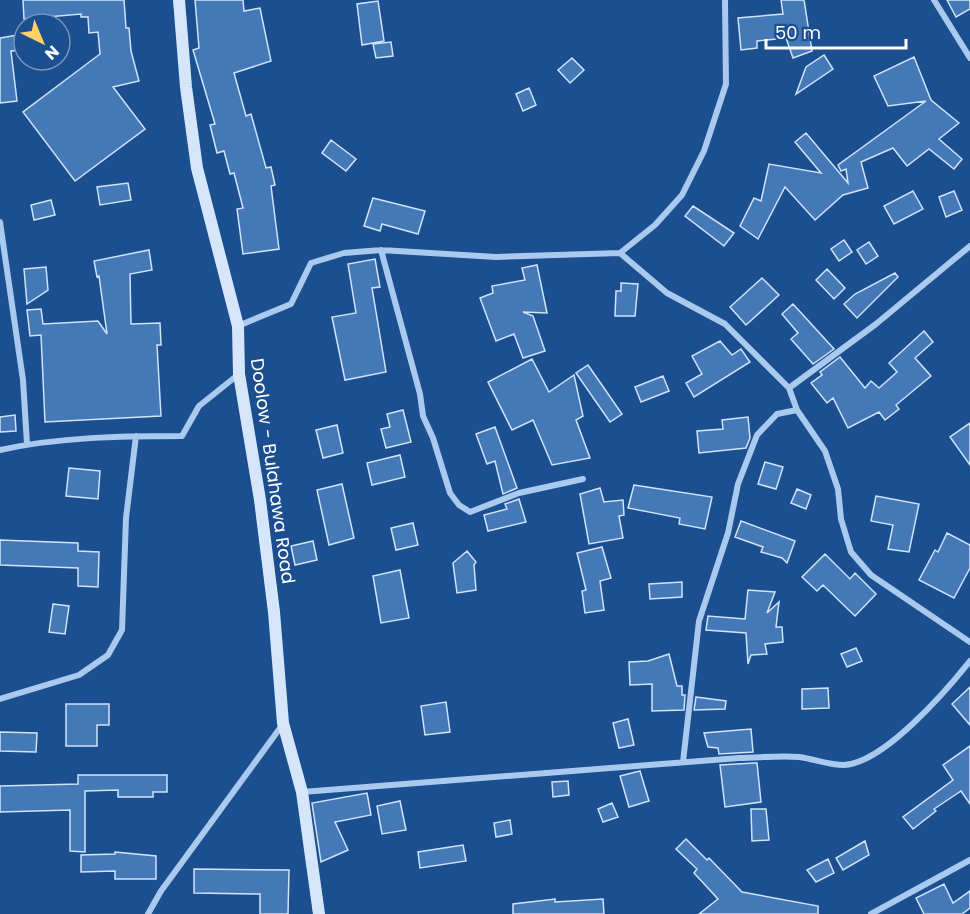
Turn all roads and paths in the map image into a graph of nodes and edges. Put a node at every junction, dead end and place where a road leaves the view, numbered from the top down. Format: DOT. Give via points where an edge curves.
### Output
graph roads {
  1 [pos="179,0"];
  2 [pos="724,0"];
  3 [pos="934,0"];
  4 [pos="970,58"];
  5 [pos="0,222"];
  6 [pos="970,246"];
  7 [pos="381,250"];
  8 [pos="620,253"];
  9 [pos="238,326"];
  10 [pos="239,374"];
  11 [pos="789,388"];
  12 [pos="797,410"];
  13 [pos="136,436"];
  14 [pos="27,444"];
  15 [pos="0,450"];
  16 [pos="583,479"];
  17 [pos="970,642"];
  18 [pos="970,661"];
  19 [pos="0,699"];
  20 [pos="283,723"];
  21 [pos="683,762"];
  22 [pos="302,792"];
  23 [pos="970,860"];
  24 [pos="148,914"];
  25 [pos="319,914"];
  26 [pos="871,914"];
  1 -- 9 [label="main road, Doolow - Bulahawa Road" via="197,168"];
  2 -- 8 [label="street" via="726,84 704,151 681,195 655,225"];
  3 -- 4 [label="street"];
  5 -- 14 [label="street" via="22,369"];
  6 -- 11 [label="street" via="876,324"];
  7 -- 8 [label="street" via="496,257"];
  7 -- 9 [label="street" via="344,253 311,263 291,304"];
  7 -- 16 [label="street" via="423,416 450,493 459,505 470,512 519,493"];
  8 -- 11 [label="street" via="667,293 725,324"];
  9 -- 10 [label="main road, Doolow - Bulahawa Road"];
  10 -- 13 [label="street" via="199,405 182,436"];
  10 -- 20 [label="main road, Doolow - Bulahawa Road" via="269,567"];
  11 -- 12 [label="street"];
  12 -- 17 [label="street" via="825,451 838,489 841,519 851,552 871,575"];
  12 -- 21 [label="street" via="777,414 757,435 738,484 728,533 699,621"];
  13 -- 14 [label="street"];
  13 -- 19 [label="street" via="126,518 122,630 108,655 79,675"];
  14 -- 15 [label="street"];
  18 -- 21 [label="street" via="951,685 891,742 847,765 800,757"];
  20 -- 22 [label="main road, Doolow - Bulahawa Road"];
  20 -- 24 [label="street"];
  21 -- 22 [label="street"];
  22 -- 25 [label="main road, Doolow - Bulahawa Road"];
  23 -- 26 [label="street"];
}
